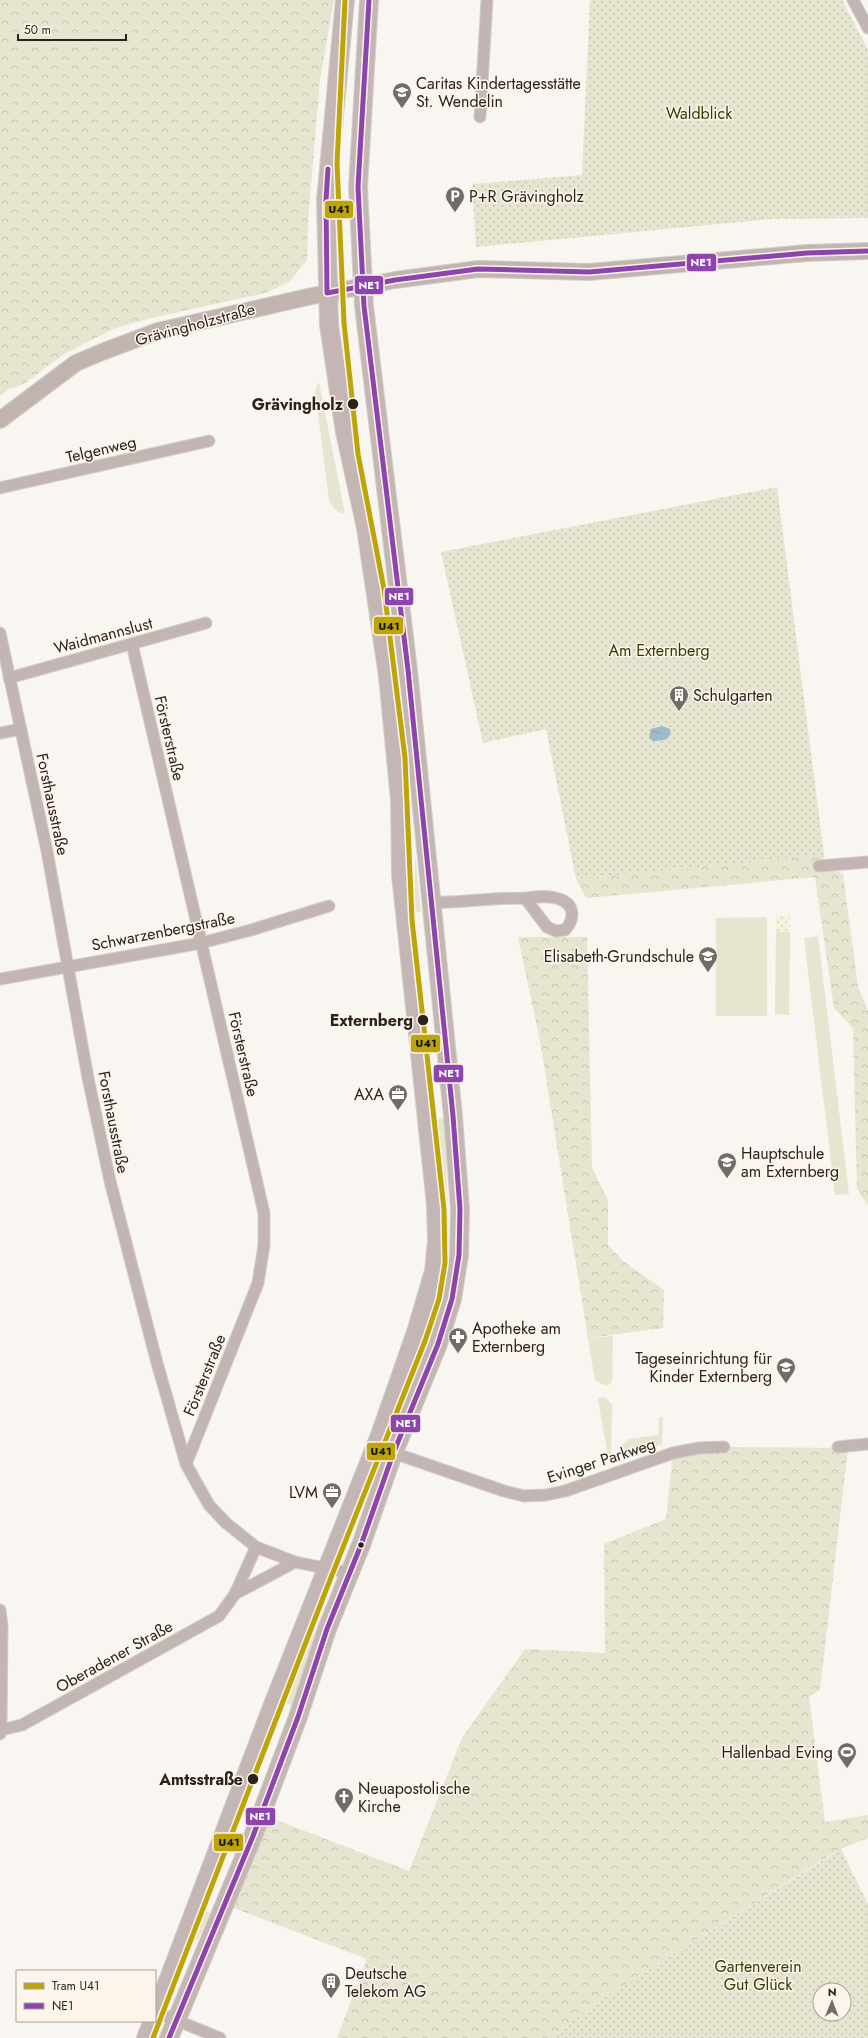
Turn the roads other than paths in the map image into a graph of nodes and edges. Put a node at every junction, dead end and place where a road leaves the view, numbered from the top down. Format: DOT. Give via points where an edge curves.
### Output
graph roads {
  1 [pos="345,0"];
  2 [pos="370,0"];
  3 [pos="487,0"];
  4 [pos="853,0"];
  5 [pos="868,28"];
  6 [pos="480,117"];
  7 [pos="868,251"];
  8 [pos="364,286"];
  9 [pos="327,293"];
  10 [pos="0,420"];
  11 [pos="209,440"];
  12 [pos="0,488"];
  13 [pos="206,624"];
  14 [pos="0,633"];
  15 [pos="132,644"];
  16 [pos="9,678"];
  17 [pos="21,729"];
  18 [pos="0,733"];
  19 [pos="868,862"];
  20 [pos="819,866"];
  21 [pos="525,898"];
  22 [pos="431,903"];
  23 [pos="329,906"];
  24 [pos="201,943"];
  25 [pos="67,966"];
  26 [pos="0,979"];
  27 [pos="868,1444"];
  28 [pos="375,1447"];
  29 [pos="724,1447"];
  30 [pos="838,1447"];
  31 [pos="394,1454"];
  32 [pos="186,1464"];
  33 [pos="256,1547"];
  34 [pos="295,1562"];
  35 [pos="326,1569"];
  36 [pos="349,1573"];
  37 [pos="235,1594"];
  38 [pos="0,1610"];
  39 [pos="1,1732"];
  40 [pos="156,2013"];
  41 [pos="156,2016"];
  42 [pos="176,2021"];
  43 [pos="153,2022"];
  44 [pos="146,2038"];
  45 [pos="169,2038"];
  46 [pos="220,2038"];
  1 -- 9 [label="main road" via="326,200"];
  2 -- 8 [label="main road" via="358,187"];
  3 -- 6 [label="street"];
  4 -- 5 [label="street"];
  7 -- 8 [label="main road, Grävingholzstraße" via="807,253 589,272 478,269"];
  8 -- 9 [label="main road, Grävingholzstraße"];
  8 -- 22 [label="main road" via="376,417 408,670"];
  9 -- 10 [label="main road, Grävingholzstraße" via="158,331 102,352 76,363"];
  9 -- 28 [label="main road" via="329,325 345,432 366,528 388,676 400,800 401,875 436,1212 437,1241 433,1273 416,1332"];
  11 -- 12 [label="street, Telgenweg"];
  13 -- 15 [label="street, Waidmannslust"];
  14 -- 16 [label="street, Forsthausstraße"];
  15 -- 16 [label="street, Waidmannslust"];
  15 -- 24 [label="street, Försterstraße"];
  16 -- 17 [label="street, Forsthausstraße"];
  17 -- 18 [label="street"];
  17 -- 25 [label="street, Forsthausstraße" via="47,851"];
  19 -- 20 [label="street"];
  21 -- 22 [label="street"];
  22 -- 31 [label="main road" via="453,1116 460,1209 459,1255 455,1286 446,1321"];
  23 -- 24 [label="street, Schwarzenbergstraße"];
  24 -- 25 [label="street, Schwarzenbergstraße"];
  24 -- 32 [label="street, Försterstraße" via="264,1213 264,1246 258,1283"];
  25 -- 26 [label="street, Schwarzenbergstraße"];
  25 -- 32 [label="street, Forsthausstraße" via="111,1189"];
  27 -- 30 [label="street"];
  28 -- 31 [label="street, Evinger Parkweg"];
  28 -- 35 [label="main road"];
  29 -- 31 [label="street, Evinger Parkweg" via="698,1448 673,1453 546,1496 524,1496 504,1491"];
  31 -- 36 [label="main road"];
  32 -- 33 [label="street, Forsthausstraße" via="209,1505 226,1523"];
  33 -- 34 [label="street, Forsthausstraße"];
  33 -- 37 [label="street, Oberadener Straße"];
  34 -- 35 [label="street"];
  34 -- 37 [label="street, Oberadener Straße"];
  35 -- 36 [label="street"];
  35 -- 40 [label="main road"];
  36 -- 42 [label="main road" via="253,1836"];
  37 -- 39 [label="street, Oberadener Straße" via="219,1616 22,1725"];
  38 -- 39 [label="street"];
  41 -- 42 [label="street"];
  42 -- 45 [label="main road"];
  42 -- 46 [label="street"];
  43 -- 44 [label="main road"];
}
